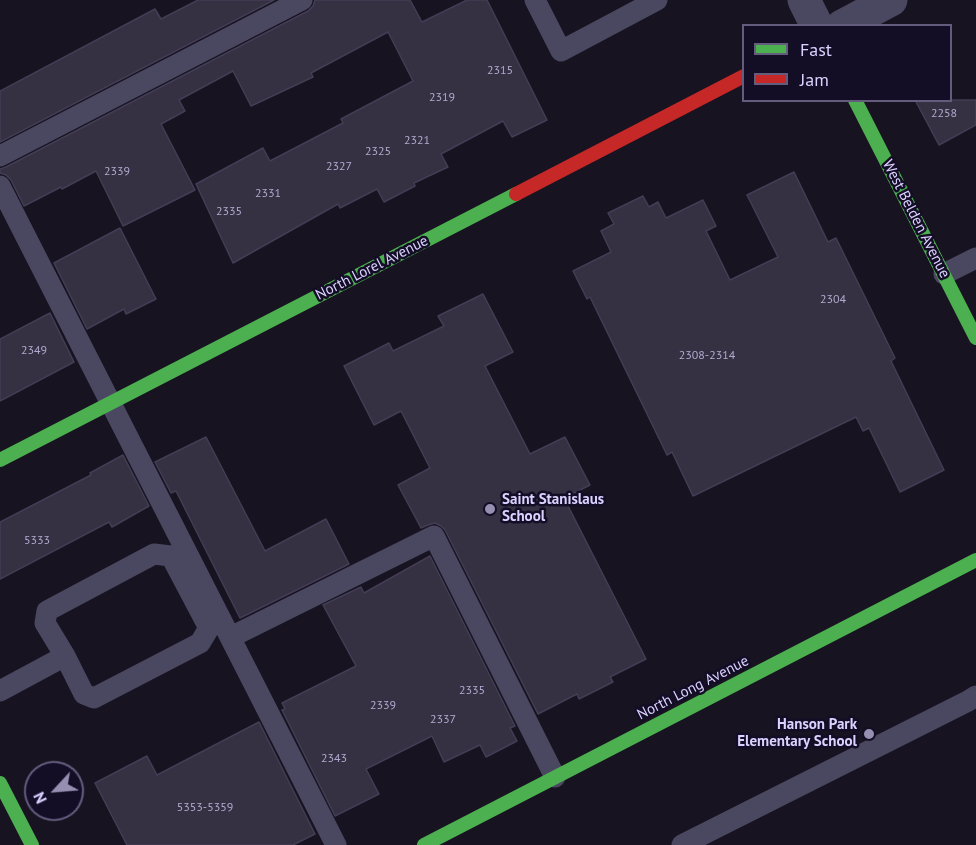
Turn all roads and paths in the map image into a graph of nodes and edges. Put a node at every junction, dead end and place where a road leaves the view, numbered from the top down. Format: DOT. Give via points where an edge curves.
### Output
graph roads {
  1 [pos="302,0"];
  2 [pos="535,0"];
  3 [pos="657,0"];
  4 [pos="804,0"];
  5 [pos="891,0"];
  6 [pos="816,24"];
  7 [pos="846,24"];
  8 [pos="742,77"];
  9 [pos="856,102"];
  10 [pos="0,156"];
  11 [pos="0,186"];
  12 [pos="976,258"];
  13 [pos="944,274"];
  14 [pos="976,338"];
  15 [pos="111,403"];
  16 [pos="0,460"];
  17 [pos="976,560"];
  18 [pos="231,637"];
  19 [pos="65,656"];
  20 [pos="0,691"];
  21 [pos="976,696"];
  22 [pos="555,777"];
  23 [pos="0,783"];
  24 [pos="32,845"];
  25 [pos="336,845"];
  26 [pos="424,845"];
  27 [pos="682,845"];
  1 -- 10 [label="lane"];
  2 -- 3 [label="lane" via="561,51"];
  4 -- 6 [label="street"];
  5 -- 7 [label="street"];
  8 -- 15 [label="street, North Lorel Avenue"];
  9 -- 13 [label="street, West Belden Avenue"];
  11 -- 15 [label="lane"];
  12 -- 13 [label="lane"];
  13 -- 14 [label="street, West Belden Avenue"];
  15 -- 16 [label="street, North Lorel Avenue"];
  15 -- 18 [label="lane"];
  17 -- 22 [label="street, North Long Avenue"];
  18 -- 22 [label="lane" via="434,536"];
  18 -- 25 [label="lane"];
  19 -- 19 [label="lane" via="45,623 47,611 154,554 171,556 208,628 200,643 94,698 84,694"];
  19 -- 20 [label="lane"];
  21 -- 27 [label="lane"];
  22 -- 26 [label="street, North Long Avenue"];
  23 -- 24 [label="street"];
}
